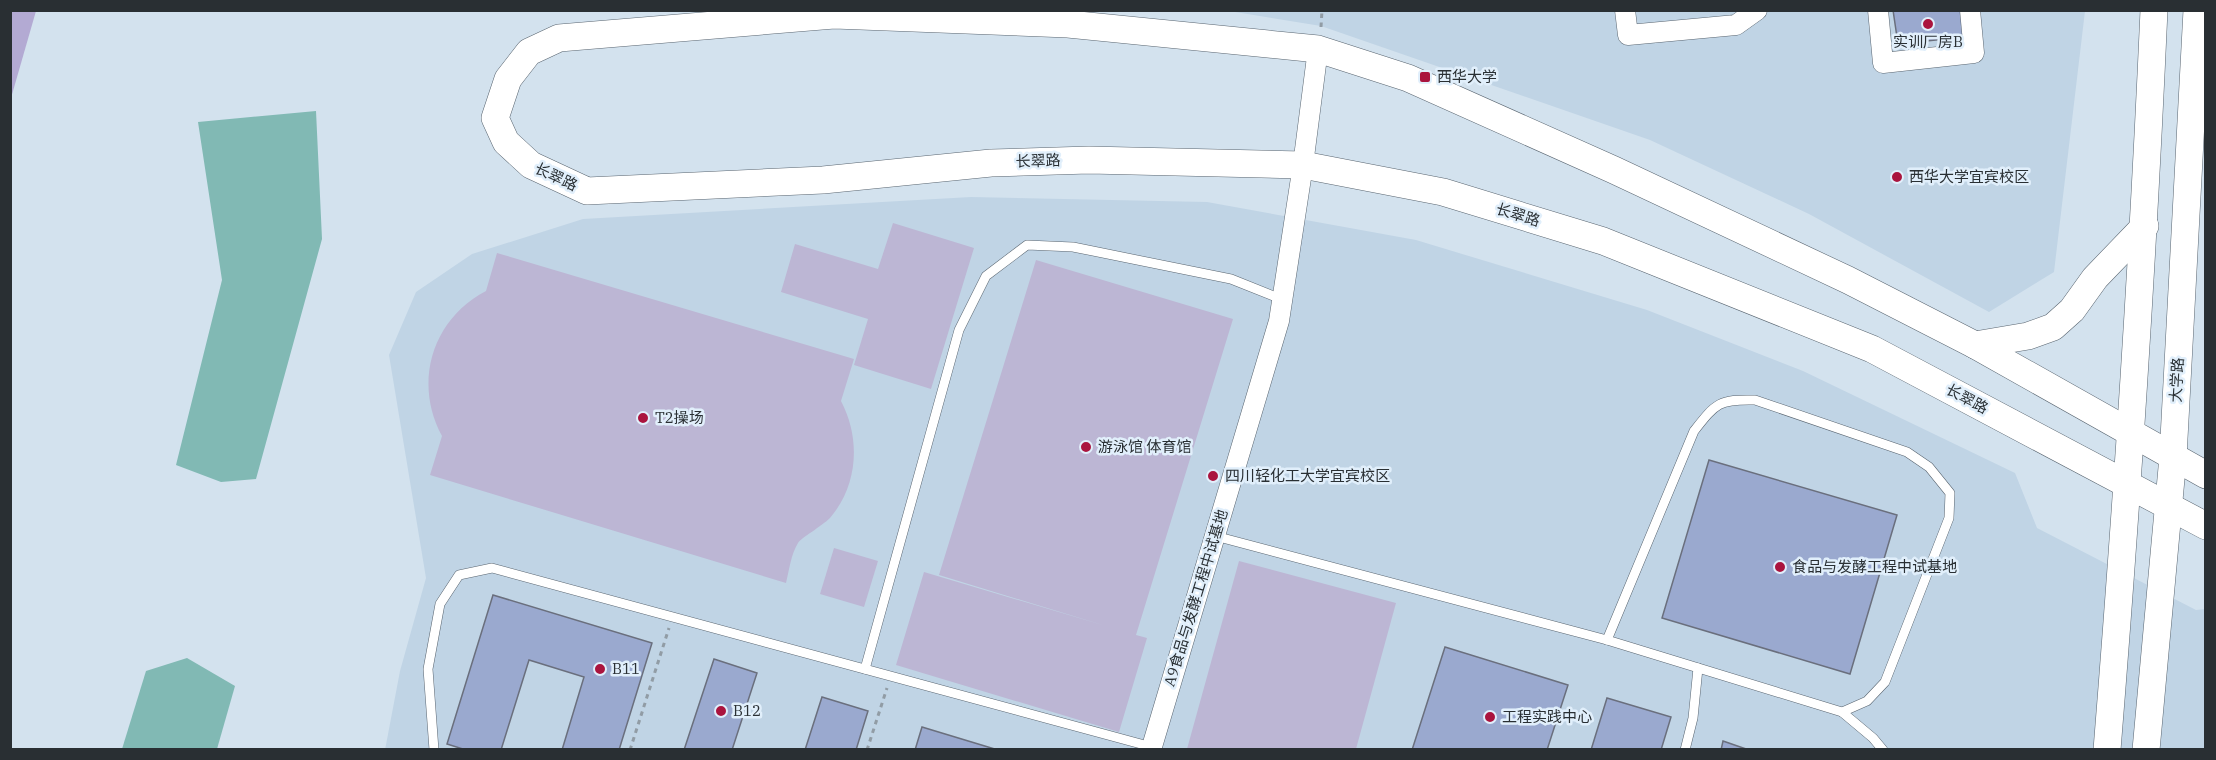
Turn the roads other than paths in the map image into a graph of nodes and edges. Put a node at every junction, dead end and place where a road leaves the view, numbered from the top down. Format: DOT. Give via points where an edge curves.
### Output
graph roads {
  1 [pos="1625,10"];
  2 [pos="1757,10"];
  3 [pos="1878,10"];
  4 [pos="1970,10"];
  5 [pos="2154,10"];
  6 [pos="2197,10"];
  7 [pos="1318,49"];
  8 [pos="1303,165"];
  9 [pos="2145,226"];
  10 [pos="1281,299"];
  11 [pos="1975,345"];
  12 [pos="2131,434"];
  13 [pos="2173,458"];
  14 [pos="2205,475"];
  15 [pos="2128,485"];
  16 [pos="2170,507"];
  17 [pos="2205,526"];
  18 [pos="1215,536"];
  19 [pos="1607,640"];
  20 [pos="1698,668"];
  21 [pos="865,669"];
  22 [pos="1842,712"];
  23 [pos="1151,748"];
  24 [pos="435,750"];
  25 [pos="1685,750"];
  26 [pos="1883,750"];
  27 [pos="2107,750"];
  28 [pos="2146,750"];
  1 -- 2 [label="street" via="1628,35 1736,25"];
  3 -- 4 [label="street" via="1883,63 1974,53"];
  5 -- 9 [label="main road"];
  6 -- 13 [label="main road, 大学路"];
  7 -- 8 [label="street, A9食品与发酵工程中试基地"];
  7 -- 8 [label="main road, 长翠路" via="1068,24 834,15 559,38 529,52 508,79 495,118 506,142 531,165 587,191 824,180 990,163 1089,160"];
  7 -- 11 [label="main road, 长翠路" via="1408,78 1614,170 1848,280"];
  8 -- 10 [label="street, A9食品与发酵工程中试基地"];
  8 -- 15 [label="main road, 长翠路" via="1443,192 1603,241 1872,349"];
  9 -- 11 [label="main road" via="2053,327 2028,336"];
  9 -- 12 [label="main road"];
  10 -- 18 [label="street, A9食品与发酵工程中试基地" via="1279,321"];
  10 -- 21 [label="lane" via="1232,279 1073,248 1027,245 986,276 959,330"];
  11 -- 12 [label="main road, 长翠路"];
  12 -- 13 [label="main road, 长翠路"];
  12 -- 15 [label="main road"];
  13 -- 14 [label="main road, 长翠路"];
  13 -- 16 [label="main road, 大学路"];
  15 -- 16 [label="main road, 长翠路"];
  15 -- 27 [label="main road"];
  16 -- 17 [label="main road, 长翠路"];
  16 -- 28 [label="main road, 大学路"];
  18 -- 19 [label="lane"];
  18 -- 23 [label="street, A9食品与发酵工程中试基地"];
  19 -- 20 [label="lane"];
  19 -- 22 [label="lane" via="1694,431 1711,409 1730,399 1755,400 1907,452 1929,467 1950,493 1948,518 1885,682 1867,701"];
  20 -- 22 [label="lane"];
  20 -- 25 [label="lane"];
  21 -- 23 [label="lane"];
  21 -- 24 [label="lane" via="492,568 459,575 440,604 428,669"];
  22 -- 26 [label="lane"];
}
